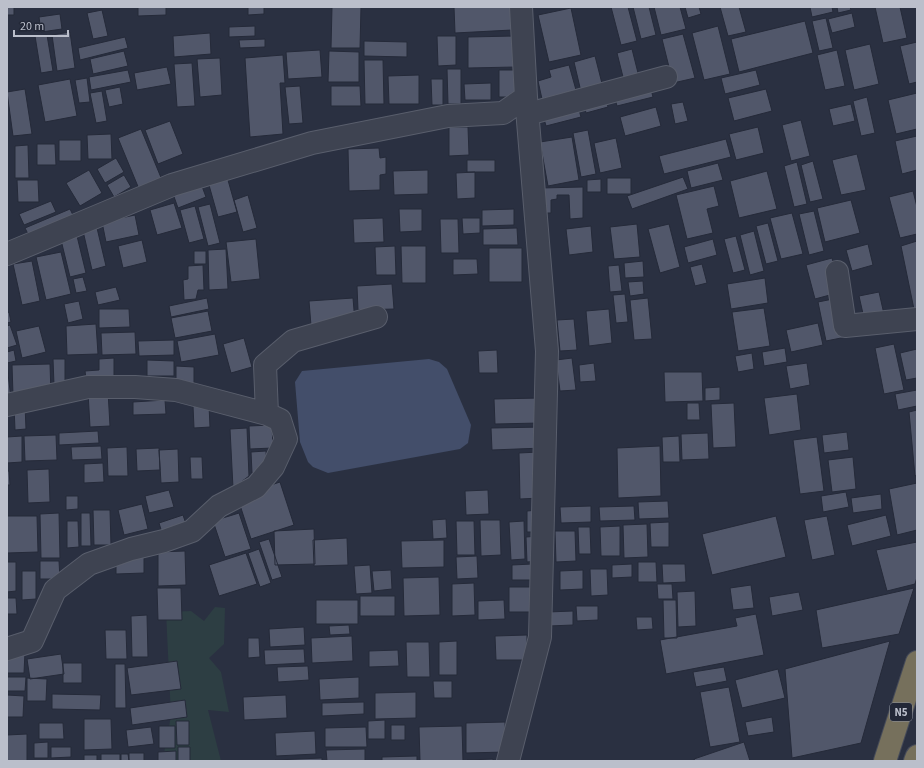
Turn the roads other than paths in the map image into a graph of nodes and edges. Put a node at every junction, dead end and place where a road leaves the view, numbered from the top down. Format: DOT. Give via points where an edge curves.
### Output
graph roads {
  1 [pos="521,7"];
  2 [pos="666,78"];
  3 [pos="527,106"];
  4 [pos="7,254"];
  5 [pos="837,272"];
  6 [pos="376,317"];
  7 [pos="917,319"];
  8 [pos="7,405"];
  9 [pos="267,414"];
  10 [pos="7,649"];
  11 [pos="917,662"];
  12 [pos="917,756"];
  13 [pos="508,761"];
  14 [pos="885,761"];
  15 [pos="915,761"];
  1 -- 3 [label="street"];
  2 -- 3 [label="street"];
  3 -- 4 [label="street" via="503,113 448,116 327,140 238,165 172,185"];
  3 -- 13 [label="street" via="548,351 540,637"];
  5 -- 7 [label="street" via="846,326"];
  6 -- 9 [label="street" via="293,341 265,365"];
  8 -- 9 [label="street" via="88,387 135,387 176,390"];
  9 -- 10 [label="street" via="280,420 286,439 272,467 256,487 219,506 192,531 89,564 55,590 32,641"];
  11 -- 14 [label="highway, N5"];
  12 -- 15 [label="highway"];
}
